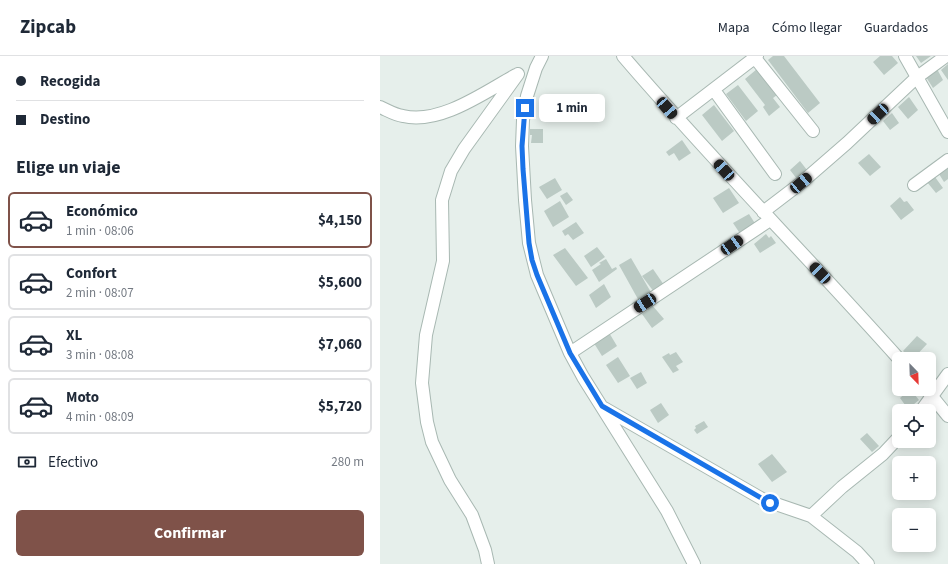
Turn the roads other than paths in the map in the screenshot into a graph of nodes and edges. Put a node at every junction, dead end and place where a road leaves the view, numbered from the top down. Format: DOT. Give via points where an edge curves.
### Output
graph roads {
  1 [pos="542,56"];
  2 [pos="623,56"];
  3 [pos="905,56"];
  4 [pos="946,56"];
  5 [pos="756,57"];
  6 [pos="536,68"];
  7 [pos="518,74"];
  8 [pos="916,78"];
  9 [pos="714,90"];
  10 [pos="380,107"];
  11 [pos="676,118"];
  12 [pos="813,131"];
  13 [pos="948,132"];
  14 [pos="948,160"];
  15 [pos="775,174"];
  16 [pos="914,185"];
  17 [pos="767,216"];
  18 [pos="893,352"];
  19 [pos="570,353"];
  20 [pos="948,374"];
  21 [pos="936,386"];
  22 [pos="931,396"];
  23 [pos="602,406"];
  24 [pos="948,416"];
  25 [pos="892,444"];
  26 [pos="810,516"];
  27 [pos="488,564"];
  28 [pos="694,564"];
  29 [pos="868,564"];
  1 -- 6 [label="street"];
  2 -- 11 [label="street"];
  3 -- 8 [label="street"];
  4 -- 8 [label="street"];
  5 -- 9 [label="street"];
  5 -- 12 [label="street"];
  6 -- 7 [label="street"];
  6 -- 19 [label="street" via="527,96 523,126 523,169 529,243 537,275"];
  7 -- 10 [label="street" via="446,112 432,116 403,116"];
  7 -- 27 [label="street" via="451,171 442,200 443,261 426,336 422,383 432,442 450,480 472,515"];
  8 -- 13 [label="street"];
  8 -- 17 [label="street"];
  9 -- 11 [label="street"];
  9 -- 15 [label="street"];
  11 -- 17 [label="street"];
  14 -- 16 [label="street"];
  17 -- 18 [label="street"];
  17 -- 19 [label="street"];
  19 -- 23 [label="street"];
  20 -- 21 [label="street"];
  22 -- 24 [label="street"];
  23 -- 26 [label="street" via="764,500"];
  23 -- 28 [label="street" via="667,510"];
  25 -- 26 [label="street"];
  26 -- 29 [label="street" via="852,548"];
}
